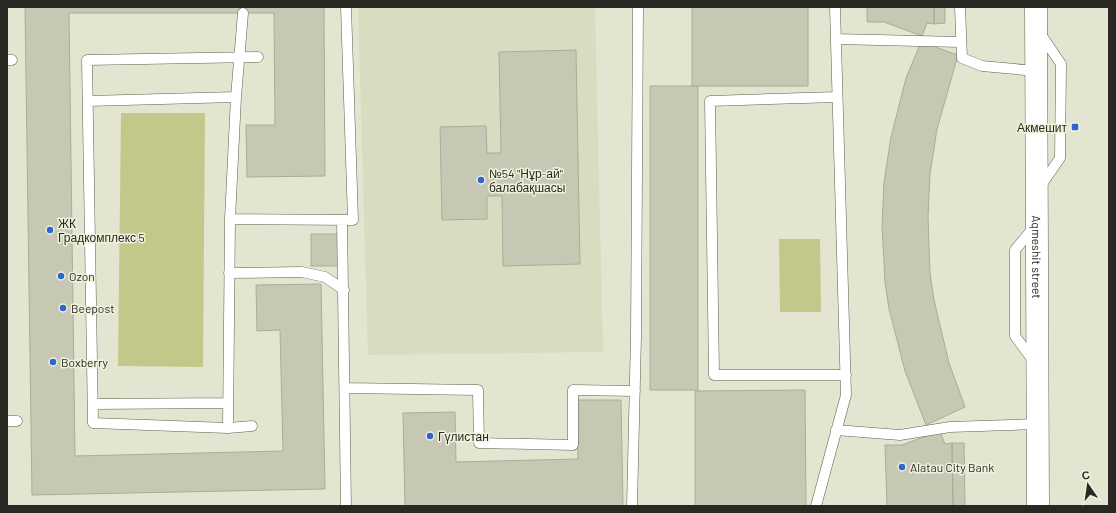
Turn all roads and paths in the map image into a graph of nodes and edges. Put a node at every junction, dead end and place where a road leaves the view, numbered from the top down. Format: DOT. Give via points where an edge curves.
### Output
graph roads {
  1 [pos="346,7"];
  2 [pos="638,7"];
  3 [pos="835,7"];
  4 [pos="960,7"];
  5 [pos="243,13"];
  6 [pos="1036,17"];
  7 [pos="836,39"];
  8 [pos="960,42"];
  9 [pos="239,57"];
  10 [pos="258,57"];
  11 [pos="1036,70"];
  12 [pos="236,97"];
  13 [pos="837,97"];
  14 [pos="88,101"];
  15 [pos="1037,192"];
  16 [pos="230,219"];
  17 [pos="342,220"];
  18 [pos="229,273"];
  19 [pos="344,290"];
  20 [pos="846,375"];
  21 [pos="345,388"];
  22 [pos="635,391"];
  23 [pos="228,403"];
  24 [pos="93,404"];
  25 [pos="1038,424"];
  26 [pos="252,426"];
  27 [pos="228,428"];
  28 [pos="836,430"];
  29 [pos="346,506"];
  30 [pos="632,506"];
  31 [pos="816,506"];
  32 [pos="1038,506"];
  1 -- 17 [label="lane" via="353,220"];
  2 -- 22 [label="lane"];
  3 -- 7 [label="lane"];
  4 -- 8 [label="lane"];
  5 -- 9 [label="lane"];
  6 -- 11 [label="main road, Aqmeshit street"];
  6 -- 15 [label="lane" via="1061,64 1060,158"];
  7 -- 8 [label="lane"];
  7 -- 13 [label="lane"];
  8 -- 11 [label="lane" via="962,58 982,66"];
  9 -- 10 [label="lane"];
  9 -- 12 [label="lane"];
  9 -- 14 [label="lane" via="87,60"];
  11 -- 15 [label="main road, Aqmeshit street"];
  12 -- 14 [label="lane"];
  12 -- 16 [label="lane"];
  13 -- 20 [label="lane"];
  13 -- 20 [label="lane" via="710,101 714,375"];
  14 -- 24 [label="lane"];
  15 -- 25 [label="main road, Aqmeshit street"];
  16 -- 17 [label="lane"];
  16 -- 18 [label="lane"];
  17 -- 19 [label="lane"];
  18 -- 19 [label="lane" via="302,272 325,277"];
  18 -- 23 [label="lane"];
  19 -- 21 [label="lane"];
  20 -- 28 [label="lane" via="846,395"];
  21 -- 22 [label="lane" via="478,390 480,443 573,445 574,390"];
  21 -- 29 [label="lane"];
  22 -- 30 [label="lane"];
  23 -- 24 [label="lane"];
  23 -- 27 [label="lane"];
  24 -- 27 [label="lane" via="93,423"];
  25 -- 28 [label="lane" via="950,427 900,435"];
  25 -- 32 [label="main road, Aqmeshit street"];
  26 -- 27 [label="lane"];
  28 -- 31 [label="lane"];
}
